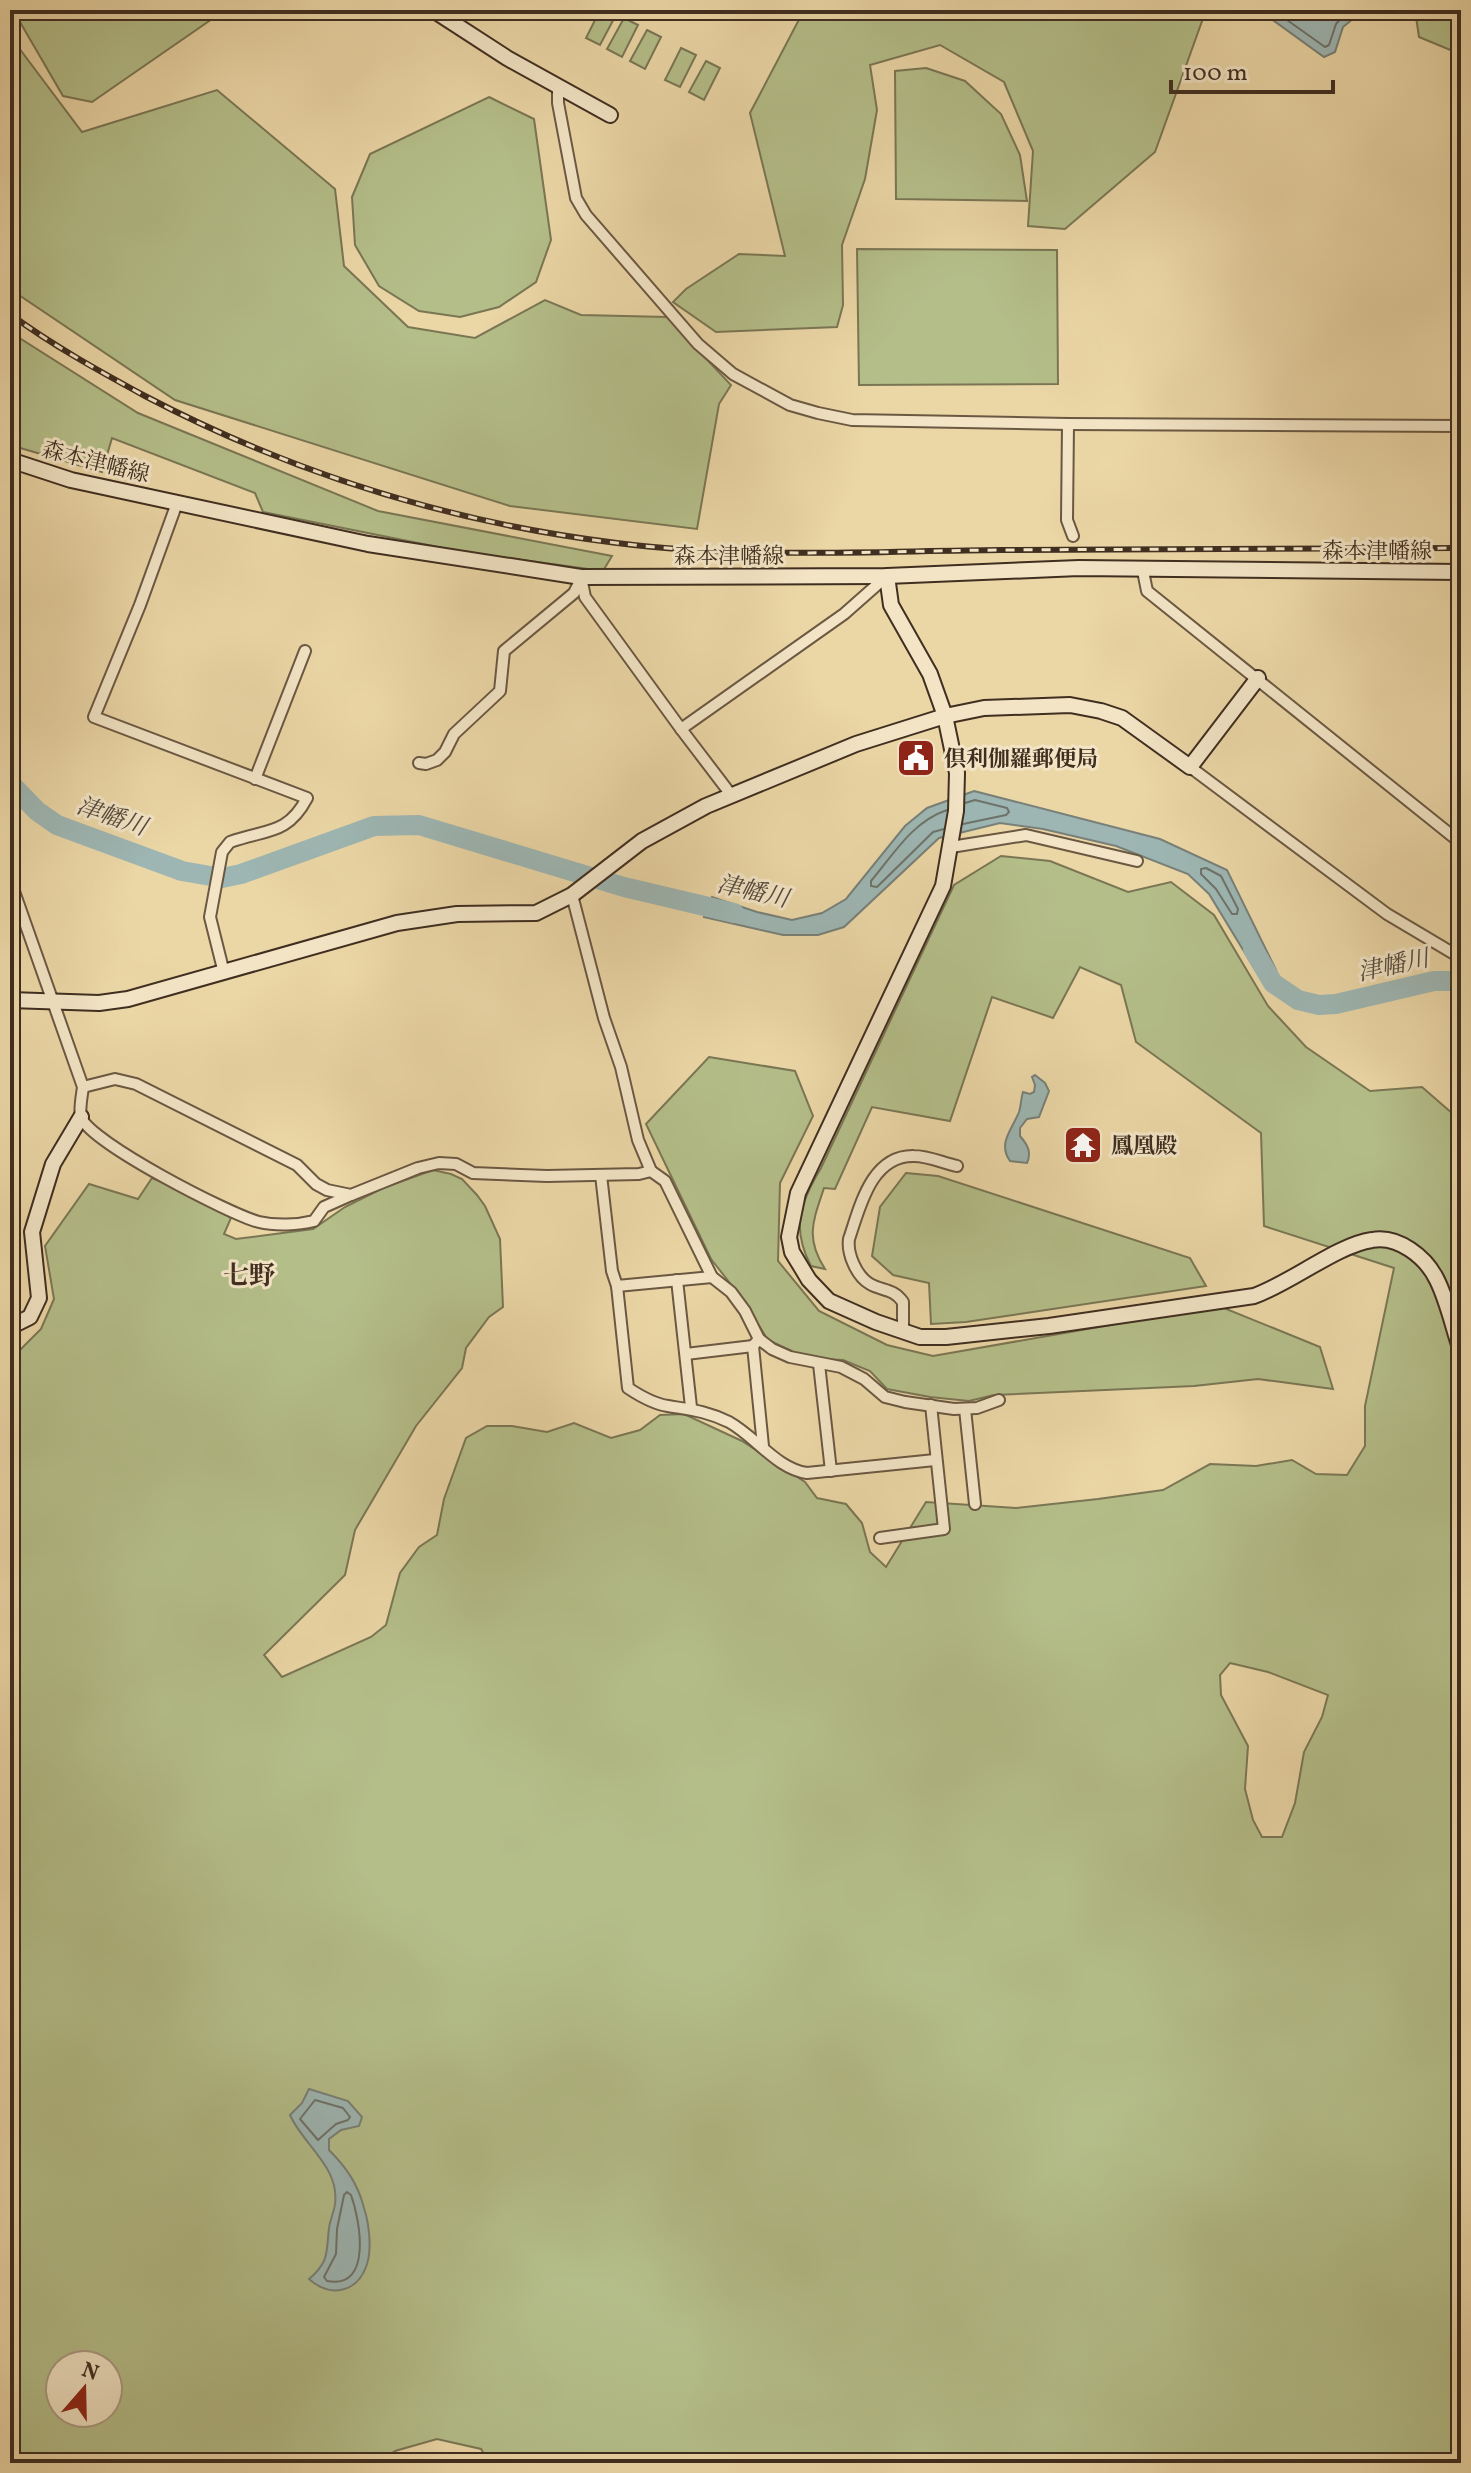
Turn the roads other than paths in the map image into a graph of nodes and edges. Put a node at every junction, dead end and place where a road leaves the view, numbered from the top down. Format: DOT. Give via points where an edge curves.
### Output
graph roads {
  1 [pos="433,10"];
  2 [pos="558,87"];
  3 [pos="610,115"];
  4 [pos="1068,424"];
  5 [pos="1461,426"];
  6 [pos="10,460"];
  7 [pos="177,503"];
  8 [pos="1073,536"];
  9 [pos="1143,571"];
  10 [pos="1461,572"];
  11 [pos="887,576"];
  12 [pos="581,577"];
  13 [pos="305,651"];
  14 [pos="1258,678"];
  15 [pos="945,716"];
  16 [pos="681,729"];
  17 [pos="419,763"];
  18 [pos="1190,767"];
  19 [pos="255,779"];
  20 [pos="732,796"];
  21 [pos="1461,843"];
  22 [pos="951,847"];
  23 [pos="1137,861"];
  24 [pos="10,880"];
  25 [pos="572,895"];
  26 [pos="1461,958"];
  27 [pos="224,973"];
  28 [pos="10,1000"];
  29 [pos="52,1001"];
  30 [pos="83,1087"];
  31 [pos="81,1117"];
  32 [pos="957,1166"];
  33 [pos="651,1171"];
  34 [pos="601,1175"];
  35 [pos="351,1195"];
  36 [pos="712,1277"];
  37 [pos="677,1280"];
  38 [pos="617,1286"];
  39 [pos="10,1327"];
  40 [pos="903,1332"];
  41 [pos="756,1342"];
  42 [pos="1461,1351"];
  43 [pos="686,1354"];
  44 [pos="819,1364"];
  45 [pos="999,1400"];
  46 [pos="931,1405"];
  47 [pos="691,1407"];
  48 [pos="965,1409"];
  49 [pos="763,1446"];
  50 [pos="935,1460"];
  51 [pos="831,1471"];
  52 [pos="975,1504"];
  53 [pos="880,1538"];
  1 -- 2 [label="street"];
  2 -- 3 [label="street"];
  2 -- 4 [label="street" via="576,198 586,215 698,344 733,374 790,405 852,420"];
  4 -- 5 [label="street"];
  4 -- 8 [label="street" via="1067,520"];
  6 -- 7 [label="street, 森本津幡線" via="71,480"];
  7 -- 12 [label="street, 森本津幡線" via="368,544"];
  7 -- 19 [label="street" via="94,717"];
  9 -- 10 [label="street, 森本津幡線"];
  9 -- 11 [label="street, 森本津幡線" via="1079,568"];
  9 -- 14 [label="street" via="1147,591"];
  11 -- 12 [label="street, 森本津幡線"];
  11 -- 15 [label="street" via="891,605 930,674"];
  11 -- 16 [label="street" via="844,614"];
  12 -- 16 [label="street" via="585,597"];
  12 -- 17 [label="street" via="574,593 504,651 500,691 454,734 437,760"];
  13 -- 19 [label="street"];
  14 -- 18 [label="street"];
  14 -- 21 [label="street"];
  15 -- 18 [label="street" via="984,708 1070,705 1101,711 1122,718"];
  15 -- 20 [label="street" via="856,744"];
  15 -- 22 [label="street" via="957,773"];
  16 -- 20 [label="street"];
  18 -- 26 [label="street" via="1387,914"];
  19 -- 27 [label="street" via="307,798 286,824 230,842 222,852 211,926"];
  20 -- 25 [label="street" via="642,841"];
  22 -- 23 [label="street" via="1026,835"];
  22 -- 40 [label="street" via="943,886 798,1193 789,1237 809,1280 829,1301"];
  24 -- 29 [label="street"];
  25 -- 27 [label="street" via="536,913 457,914 397,923"];
  25 -- 33 [label="street"];
  27 -- 29 [label="street" via="128,999"];
  28 -- 29 [label="street"];
  29 -- 30 [label="street"];
  30 -- 31 [label="street"];
  30 -- 35 [label="street" via="115,1079 136,1084 297,1165 327,1190"];
  31 -- 35 [label="street" via="119,1152 262,1223 305,1224 324,1207"];
  31 -- 39 [label="street" via="53,1164 32,1232 39,1298 30,1317"];
  32 -- 40 [label="street" via="917,1155 887,1164 876,1174 849,1239 852,1260 868,1283 891,1290 903,1302"];
  33 -- 34 [label="street"];
  33 -- 36 [label="street" via="665,1181"];
  34 -- 35 [label="street" via="473,1173 439,1163"];
  34 -- 38 [label="street"];
  36 -- 37 [label="street"];
  36 -- 41 [label="street" via="745,1311"];
  37 -- 38 [label="street"];
  37 -- 43 [label="street"];
  38 -- 47 [label="street" via="628,1388 666,1406"];
  40 -- 42 [label="street" via="946,1337 1229,1301 1273,1289 1375,1239 1411,1249 1425,1262 1437,1279"];
  41 -- 43 [label="street"];
  41 -- 44 [label="street"];
  41 -- 49 [label="street"];
  43 -- 47 [label="street"];
  44 -- 46 [label="street" via="853,1373 885,1397"];
  44 -- 51 [label="street"];
  45 -- 48 [label="street"];
  46 -- 48 [label="street"];
  46 -- 50 [label="street"];
  47 -- 49 [label="street" via="733,1424"];
  48 -- 52 [label="street"];
  49 -- 51 [label="street" via="794,1471"];
  50 -- 51 [label="street"];
  50 -- 53 [label="street" via="944,1529"];
}
